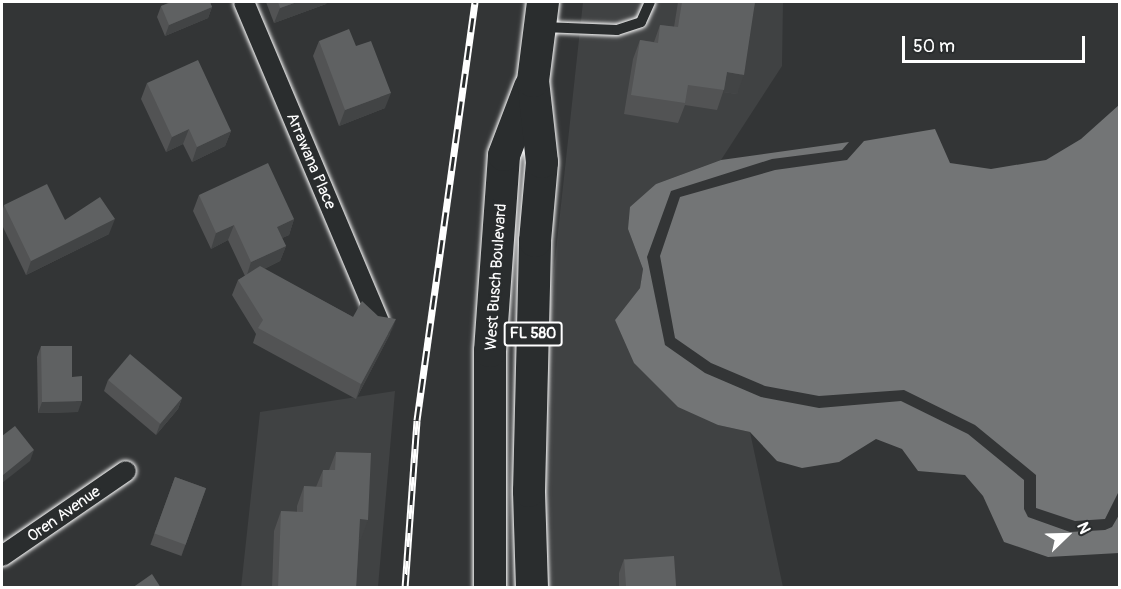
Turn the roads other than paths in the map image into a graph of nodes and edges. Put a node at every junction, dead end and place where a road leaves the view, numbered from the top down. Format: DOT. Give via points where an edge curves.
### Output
graph roads {
  1 [pos="244,2"];
  2 [pos="651,2"];
  3 [pos="541,14"];
  4 [pos="533,81"];
  5 [pos="379,321"];
  6 [pos="126,471"];
  7 [pos="2,556"];
  8 [pos="490,588"];
  9 [pos="532,588"];
  1 -- 5 [label="street, Arrawana Place"];
  2 -- 3 [label="lane" via="641,22 617,30"];
  3 -- 4 [label="main road, West Busch Boulevard / FL 580"];
  4 -- 8 [label="main road, West Busch Boulevard" via="504,155 490,351"];
  4 -- 9 [label="main road, West Busch Boulevard / FL 580" via="542,162 535,241 530,458"];
  6 -- 7 [label="street, Oren Avenue"];
}
